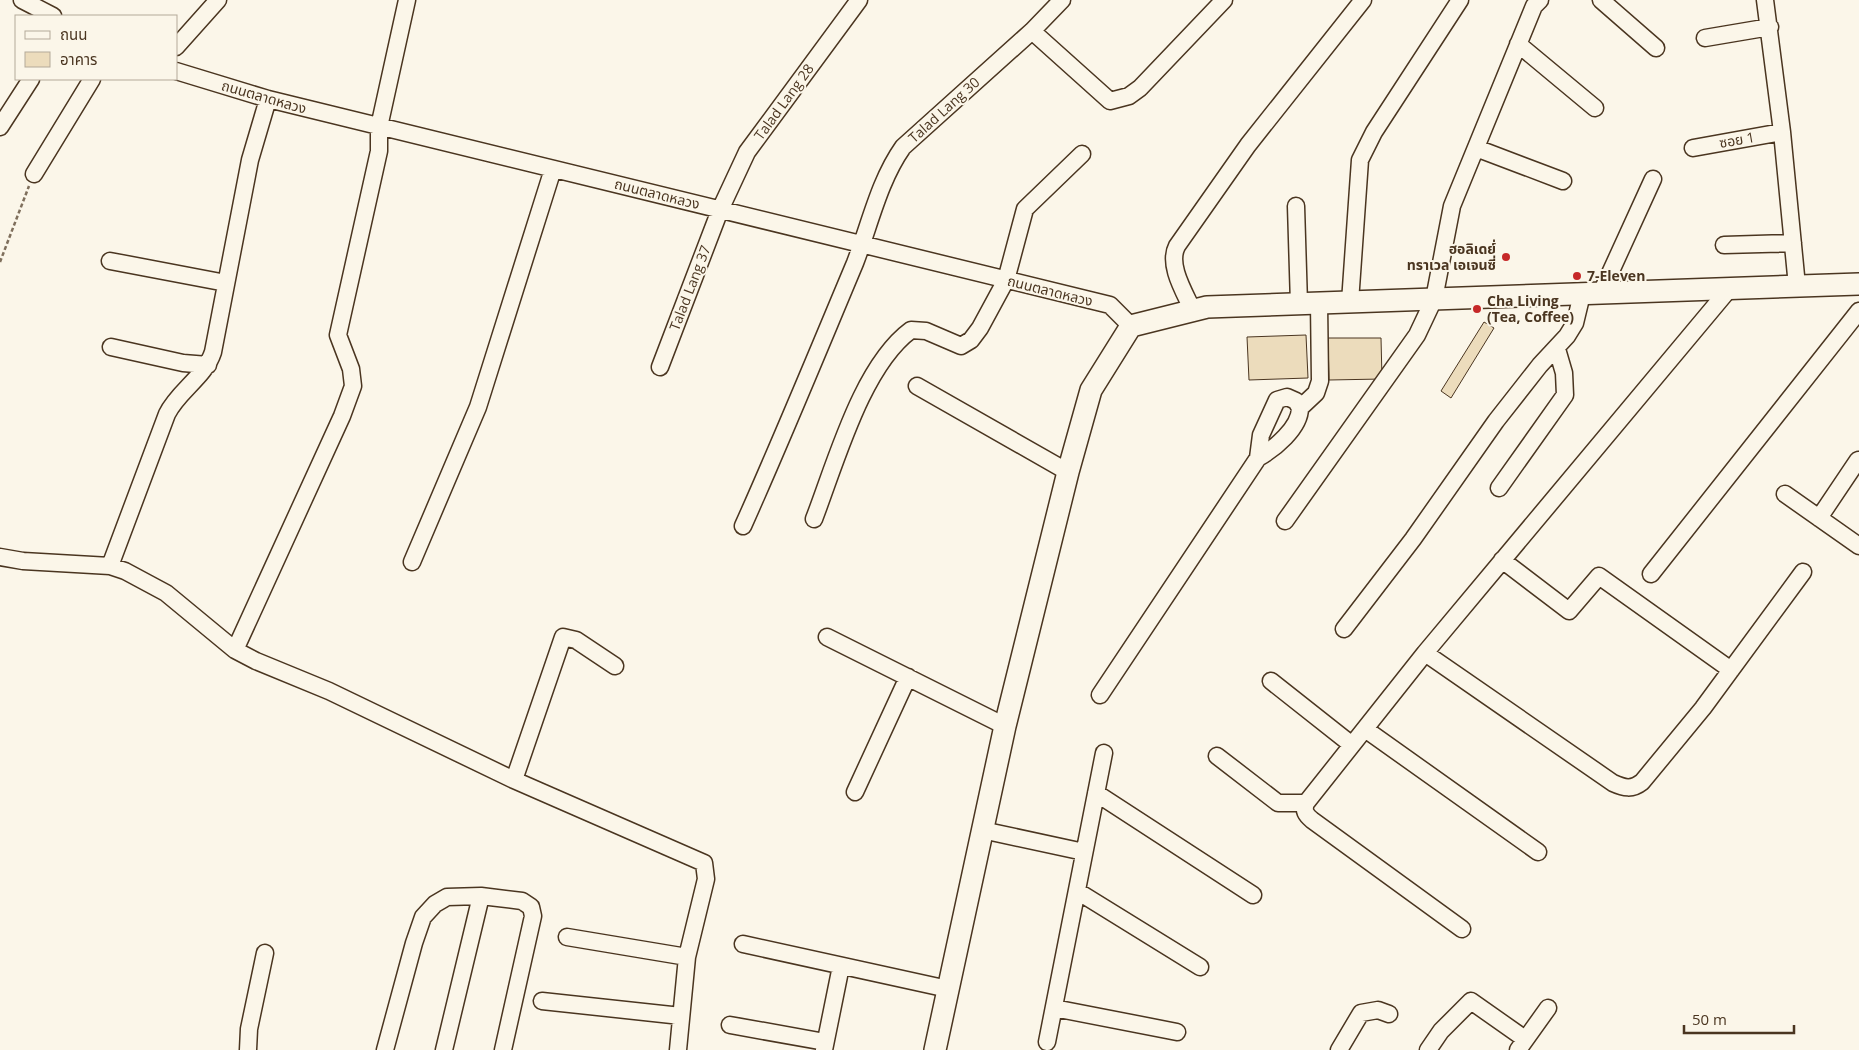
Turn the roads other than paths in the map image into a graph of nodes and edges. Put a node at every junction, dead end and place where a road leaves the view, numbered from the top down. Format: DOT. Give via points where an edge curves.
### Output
graph roads {
  1 [pos="22,0"];
  2 [pos="218,0"];
  3 [pos="407,0"];
  4 [pos="859,0"];
  5 [pos="1062,0"];
  6 [pos="1224,0"];
  7 [pos="1363,0"];
  8 [pos="1460,0"];
  9 [pos="1602,0"];
  10 [pos="1765,0"];
  11 [pos="1534,2"];
  12 [pos="52,15"];
  13 [pos="1770,27"];
  14 [pos="1032,31"];
  15 [pos="1705,38"];
  16 [pos="1518,44"];
  17 [pos="178,45"];
  18 [pos="1656,48"];
  19 [pos="178,72"];
  20 [pos="30,80"];
  21 [pos="91,80"];
  22 [pos="268,100"];
  23 [pos="1595,108"];
  24 [pos="0,127"];
  25 [pos="379,127"];
  26 [pos="1782,132"];
  27 [pos="1476,148"];
  28 [pos="1692,148"];
  29 [pos="1082,154"];
  30 [pos="553,169"];
  31 [pos="34,174"];
  32 [pos="1653,179"];
  33 [pos="1562,181"];
  34 [pos="1296,206"];
  35 [pos="720,210"];
  36 [pos="1724,244"];
  37 [pos="1793,244"];
  38 [pos="862,245"];
  39 [pos="110,261"];
  40 [pos="1006,280"];
  41 [pos="226,283"];
  42 [pos="1859,284"];
  43 [pos="1797,286"];
  44 [pos="1730,288"];
  45 [pos="1592,293"];
  46 [pos="1434,299"];
  47 [pos="1350,302"];
  48 [pos="1309,304"];
  49 [pos="1193,311"];
  50 [pos="1859,311"];
  51 [pos="1131,326"];
  52 [pos="110,347"];
  53 [pos="1557,349"];
  54 [pos="208,365"];
  55 [pos="660,367"];
  56 [pos="916,386"];
  57 [pos="1300,408"];
  58 [pos="1258,458"];
  59 [pos="1858,460"];
  60 [pos="1068,472"];
  61 [pos="1499,488"];
  62 [pos="1785,494"];
  63 [pos="1819,518"];
  64 [pos="814,519"];
  65 [pos="1285,521"];
  66 [pos="743,526"];
  67 [pos="1859,546"];
  68 [pos="0,558"];
  69 [pos="1502,560"];
  70 [pos="412,562"];
  71 [pos="110,566"];
  72 [pos="1803,572"];
  73 [pos="1651,574"];
  74 [pos="1344,629"];
  75 [pos="827,637"];
  76 [pos="235,650"];
  77 [pos="1425,653"];
  78 [pos="615,666"];
  79 [pos="1731,670"];
  80 [pos="908,677"];
  81 [pos="1271,681"];
  82 [pos="1100,696"];
  83 [pos="1004,726"];
  84 [pos="1365,729"];
  85 [pos="1352,745"];
  86 [pos="1104,753"];
  87 [pos="1217,756"];
  88 [pos="514,780"];
  89 [pos="855,792"];
  90 [pos="1096,793"];
  91 [pos="1306,803"];
  92 [pos="982,830"];
  93 [pos="1084,852"];
  94 [pos="1538,852"];
  95 [pos="1076,891"];
  96 [pos="1253,895"];
  97 [pos="482,896"];
  98 [pos="1462,929"];
  99 [pos="567,938"];
  100 [pos="743,944"];
  101 [pos="265,953"];
  102 [pos="687,956"];
  103 [pos="841,966"];
  104 [pos="1200,967"];
  105 [pos="948,989"];
  106 [pos="542,1002"];
  107 [pos="1054,1008"];
  108 [pos="1548,1008"];
  109 [pos="1389,1014"];
  110 [pos="682,1016"];
  111 [pos="730,1025"];
  112 [pos="1177,1032"];
  113 [pos="1047,1042"];
  114 [pos="1522,1045"];
  115 [pos="825,1046"];
  116 [pos="248,1050"];
  117 [pos="385,1050"];
  118 [pos="444,1050"];
  119 [pos="503,1050"];
  120 [pos="678,1050"];
  121 [pos="935,1050"];
  122 [pos="1339,1050"];
  123 [pos="1428,1050"];
  1 -- 12 [label="street"];
  2 -- 17 [label="street"];
  3 -- 25 [label="street"];
  4 -- 35 [label="street, Talad Lang 28" via="747,152"];
  5 -- 14 [label="street, Talad Lang 30"];
  6 -- 14 [label="street" via="1140,88 1129,96 1110,101"];
  7 -- 49 [label="street" via="1248,145 1176,246 1173,254 1175,267"];
  8 -- 47 [label="street" via="1374,132 1360,160"];
  9 -- 18 [label="street"];
  10 -- 13 [label="street"];
  11 -- 16 [label="street"];
  13 -- 15 [label="street"];
  13 -- 26 [label="street"];
  14 -- 38 [label="street, Talad Lang 30" via="903,147 890,164"];
  16 -- 23 [label="street"];
  16 -- 27 [label="street"];
  19 -- 22 [label="street, ถนนตลาดหลวง"];
  20 -- 24 [label="street"];
  21 -- 31 [label="street"];
  22 -- 25 [label="street, ถนนตลาดหลวง"];
  22 -- 41 [label="street" via="250,160"];
  25 -- 30 [label="street, ถนนตลาดหลวง"];
  25 -- 76 [label="street" via="379,151 338,335 353,386"];
  26 -- 28 [label="street, ซอย 1"];
  26 -- 37 [label="street"];
  27 -- 33 [label="street"];
  27 -- 46 [label="street" via="1450,213"];
  29 -- 40 [label="street" via="1025,209"];
  30 -- 35 [label="street, ถนนตลาดหลวง"];
  30 -- 70 [label="street" via="478,407"];
  32 -- 45 [label="street"];
  34 -- 48 [label="street"];
  35 -- 38 [label="street, ถนนตลาดหลวง"];
  35 -- 55 [label="street, Talad Lang 37"];
  36 -- 37 [label="street"];
  37 -- 43 [label="street"];
  38 -- 40 [label="street, ถนนตลาดหลวง"];
  38 -- 66 [label="street, Talad Lang 30"];
  39 -- 41 [label="street"];
  40 -- 51 [label="street, ถนนตลาดหลวง" via="1110,305"];
  40 -- 64 [label="street" via="980,328 967,344 961,346 918,329 911,330 883,357 858,405"];
  41 -- 54 [label="street"];
  42 -- 43 [label="main road"];
  43 -- 44 [label="main road"];
  44 -- 45 [label="main road"];
  44 -- 69 [label="street"];
  45 -- 46 [label="main road"];
  45 -- 53 [label="street"];
  46 -- 47 [label="main road"];
  46 -- 65 [label="street" via="1407,350"];
  47 -- 48 [label="main road"];
  48 -- 49 [label="main road" via="1207,307"];
  48 -- 57 [label="street" via="1320,381 1316,393"];
  49 -- 51 [label="main road"];
  50 -- 73 [label="street"];
  51 -- 60 [label="main road" via="1091,390"];
  52 -- 54 [label="street" via="183,363"];
  53 -- 61 [label="street" via="1564,373 1565,395"];
  53 -- 74 [label="street" via="1540,365 1496,421"];
  54 -- 71 [label="street" via="178,396 167,414"];
  56 -- 60 [label="street"];
  57 -- 58 [label="street" via="1298,418 1283,438"];
  57 -- 58 [label="street" via="1292,398 1276,400 1261,435"];
  58 -- 82 [label="street"];
  59 -- 63 [label="street"];
  60 -- 83 [label="main road"];
  62 -- 63 [label="street"];
  63 -- 67 [label="street"];
  68 -- 71 [label="street"];
  69 -- 77 [label="street"];
  69 -- 79 [label="street" via="1569,611 1598,576"];
  71 -- 76 [label="street" via="166,593"];
  72 -- 79 [label="street"];
  75 -- 80 [label="street"];
  76 -- 88 [label="street" via="340,695"];
  77 -- 79 [label="street" via="1613,783 1627,788 1642,782"];
  77 -- 84 [label="street"];
  78 -- 88 [label="street" via="576,640 563,637"];
  80 -- 83 [label="street"];
  80 -- 89 [label="street"];
  81 -- 85 [label="street"];
  83 -- 92 [label="main road"];
  84 -- 85 [label="street"];
  84 -- 94 [label="street"];
  85 -- 91 [label="street"];
  86 -- 90 [label="street"];
  87 -- 91 [label="street" via="1278,803"];
  88 -- 102 [label="street" via="704,863 706,879"];
  90 -- 93 [label="street"];
  90 -- 96 [label="street"];
  91 -- 98 [label="street" via="1306,815 1312,820"];
  92 -- 93 [label="street"];
  92 -- 105 [label="main road"];
  93 -- 95 [label="street"];
  95 -- 104 [label="street"];
  95 -- 107 [label="street"];
  97 -- 117 [label="street" via="447,897 423,917"];
  97 -- 118 [label="street"];
  97 -- 119 [label="street" via="522,901 530,907 533,916"];
  99 -- 102 [label="street"];
  100 -- 103 [label="street"];
  101 -- 116 [label="street" via="249,1029"];
  102 -- 110 [label="street"];
  103 -- 105 [label="street"];
  103 -- 115 [label="street"];
  105 -- 121 [label="main road"];
  106 -- 110 [label="street"];
  107 -- 112 [label="street"];
  107 -- 113 [label="street"];
  108 -- 114 [label="street"];
  109 -- 122 [label="street" via="1378,1010 1361,1013"];
  110 -- 120 [label="street"];
  111 -- 115 [label="street"];
  114 -- 123 [label="street" via="1471,1001"];
}
